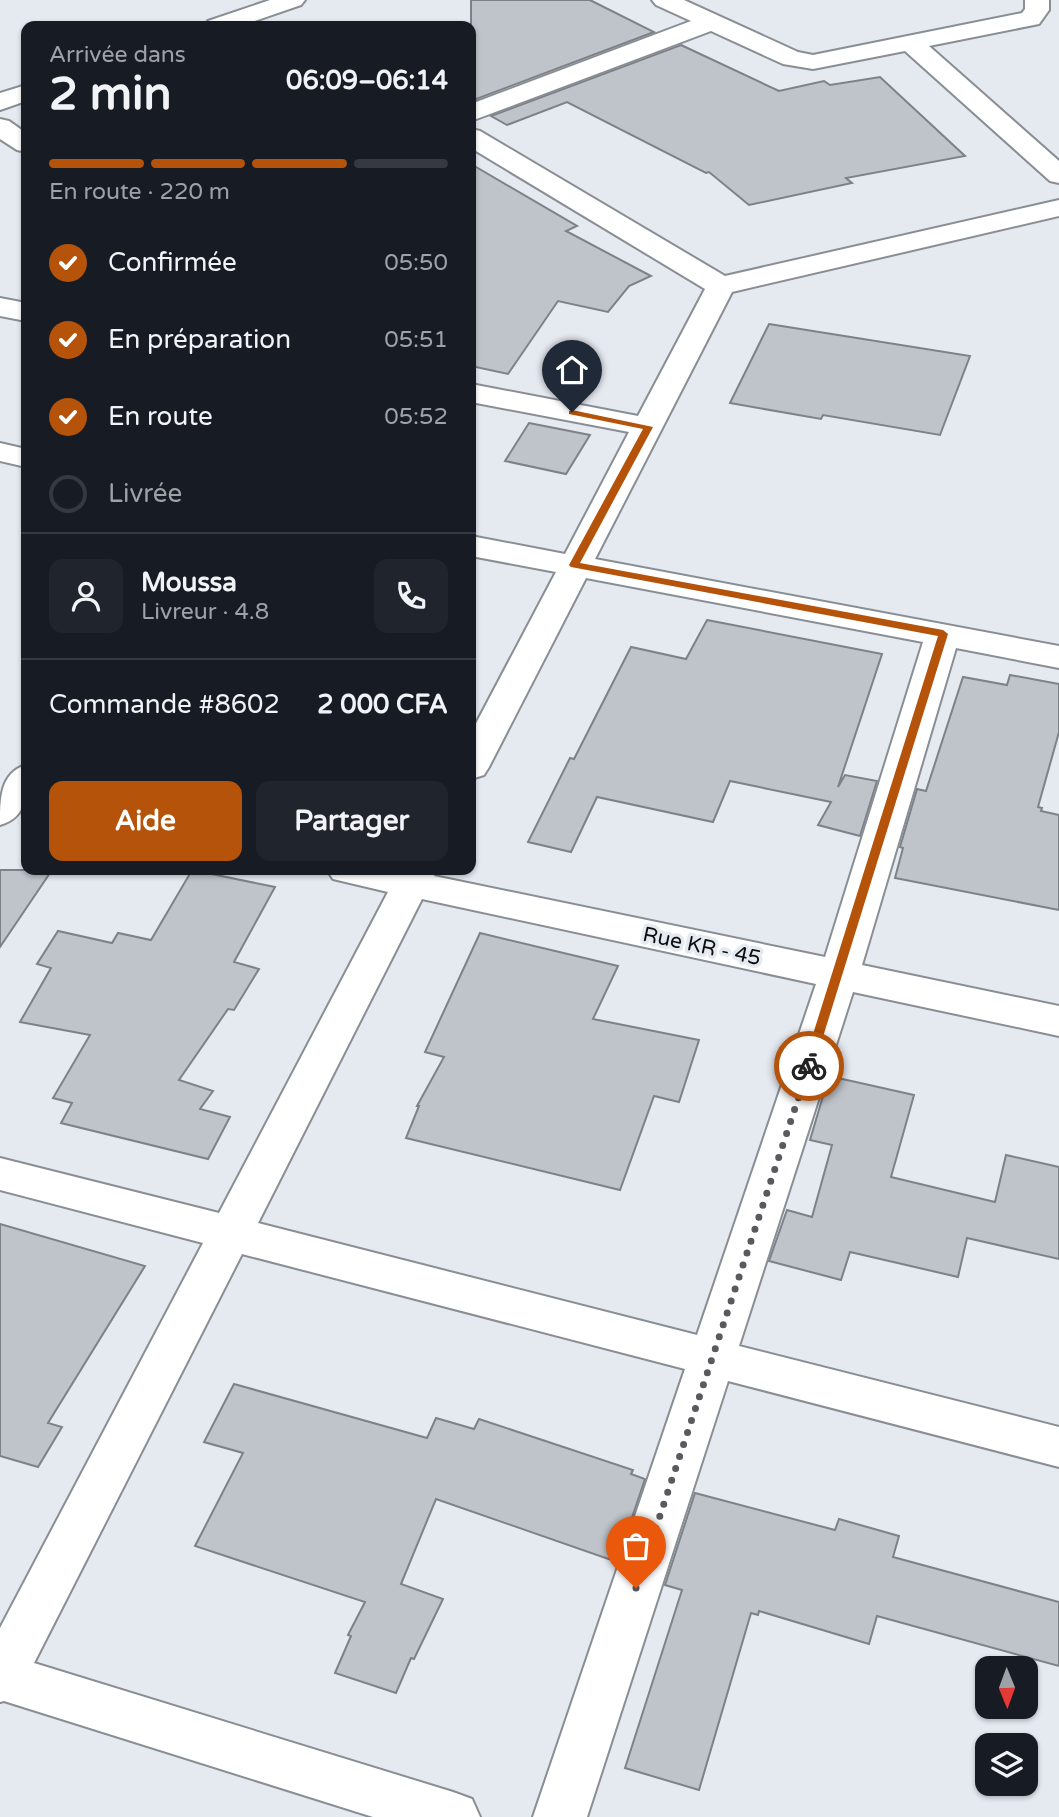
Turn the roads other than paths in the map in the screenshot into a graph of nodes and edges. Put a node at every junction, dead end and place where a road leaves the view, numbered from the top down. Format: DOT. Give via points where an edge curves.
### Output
graph roads {
  1 [pos="234,0"];
  2 [pos="293,0"];
  3 [pos="664,0"];
  4 [pos="1037,0"];
  5 [pos="256,13"];
  6 [pos="232,21"];
  7 [pos="270,21"];
  8 [pos="709,23"];
  9 [pos="909,42"];
  10 [pos="21,95"];
  11 [pos="0,102"];
  12 [pos="476,111"];
  13 [pos="0,127"];
  14 [pos="476,140"];
  15 [pos="21,141"];
  16 [pos="1059,175"];
  17 [pos="1059,208"];
  18 [pos="721,286"];
  19 [pos="0,307"];
  20 [pos="21,311"];
  21 [pos="476,394"];
  22 [pos="649,427"];
  23 [pos="0,452"];
  24 [pos="21,457"];
  25 [pos="476,546"];
  26 [pos="574,565"];
  27 [pos="943,634"];
  28 [pos="1059,657"];
  29 [pos="476,757"];
  30 [pos="395,875"];
  31 [pos="415,877"];
  32 [pos="839,975"];
  33 [pos="1059,1021"];
  34 [pos="0,1174"];
  35 [pos="230,1233"];
  36 [pos="712,1358"];
  37 [pos="1059,1447"];
  38 [pos="0,1677"];
  39 [pos="453,1817"];
  40 [pos="560,1817"];
  1 -- 5 [label="street"];
  2 -- 5 [label="street"];
  3 -- 8 [label="street"];
  4 -- 9 [label="street" via="1030,19"];
  5 -- 6 [label="street"];
  5 -- 7 [label="street"];
  8 -- 9 [label="street" via="792,59 813,62"];
  8 -- 12 [label="street"];
  9 -- 16 [label="street"];
  10 -- 11 [label="street"];
  13 -- 15 [label="street"];
  14 -- 18 [label="street"];
  17 -- 18 [label="street"];
  18 -- 22 [label="street"];
  19 -- 20 [label="street"];
  21 -- 22 [label="street"];
  22 -- 26 [label="street"];
  23 -- 24 [label="street"];
  25 -- 26 [label="street"];
  26 -- 27 [label="street"];
  26 -- 29 [label="street"];
  27 -- 28 [label="street"];
  27 -- 32 [label="street"];
  30 -- 31 [label="street, Rue KR - 45"];
  31 -- 32 [label="street, Rue KR - 45"];
  31 -- 35 [label="street"];
  32 -- 33 [label="street, Rue KR - 45"];
  32 -- 36 [label="street"];
  34 -- 35 [label="street"];
  35 -- 36 [label="street"];
  35 -- 38 [label="street"];
  36 -- 37 [label="street"];
  36 -- 40 [label="street"];
  38 -- 39 [label="street"];
}
